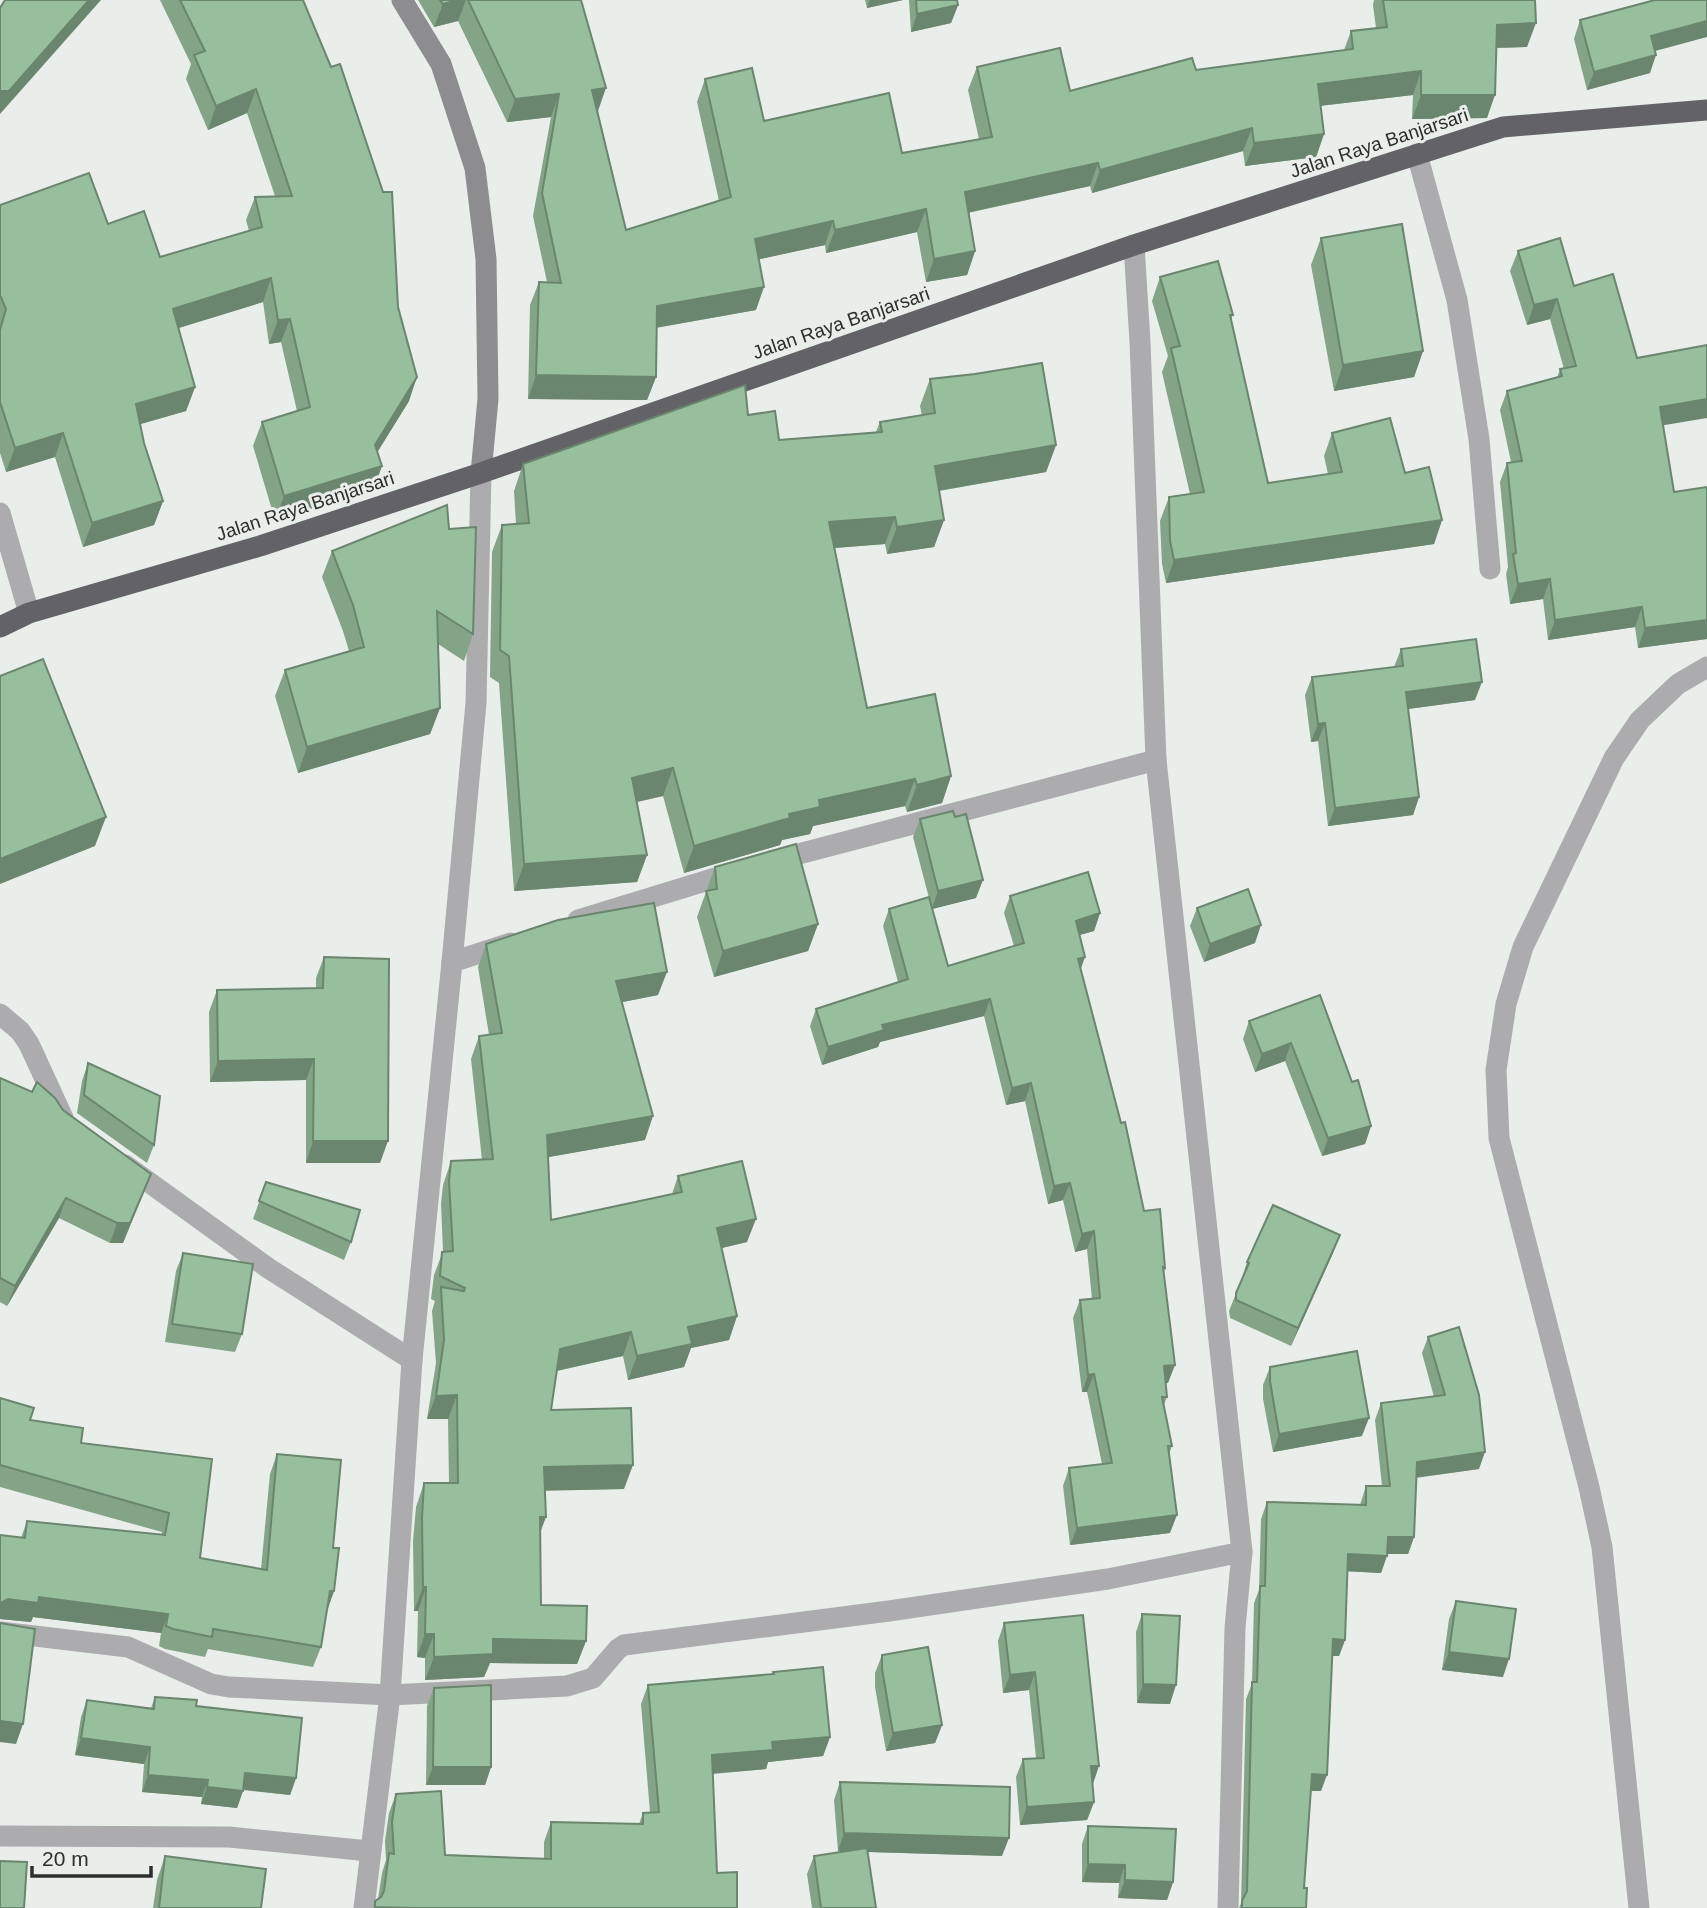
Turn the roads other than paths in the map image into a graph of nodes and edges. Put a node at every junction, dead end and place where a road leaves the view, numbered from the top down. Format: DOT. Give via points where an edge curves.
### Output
graph roads {
  1 [pos="402,0"];
  2 [pos="1707,110"];
  3 [pos="1417,154"];
  4 [pos="1134,245"];
  5 [pos="481,473"];
  6 [pos="0,513"];
  7 [pos="1490,569"];
  8 [pos="29,613"];
  9 [pos="0,626"];
  10 [pos="1707,667"];
  11 [pos="1156,760"];
  12 [pos="553,928"];
  13 [pos="528,937"];
  14 [pos="452,962"];
  15 [pos="0,1014"];
  16 [pos="74,1127"];
  17 [pos="106,1151"];
  18 [pos="412,1360"];
  19 [pos="1242,1552"];
  20 [pos="0,1632"];
  21 [pos="390,1695"];
  22 [pos="0,1836"];
  23 [pos="369,1851"];
  24 [pos="364,1908"];
  25 [pos="1228,1908"];
  26 [pos="1639,1908"];
  1 -- 5 [label="street" via="441,64 475,168 486,260 488,399"];
  2 -- 3 [label="highway, Jalan Raya Banjarsari" via="1503,127"];
  3 -- 4 [label="highway, Jalan Raya Banjarsari"];
  3 -- 7 [label="street" via="1457,300 1479,439"];
  4 -- 5 [label="highway, Jalan Raya Banjarsari"];
  4 -- 11 [label="street"];
  5 -- 8 [label="highway, Jalan Raya Banjarsari" via="260,546"];
  5 -- 14 [label="street" via="476,702"];
  6 -- 8 [label="street"];
  8 -- 9 [label="highway, Jalan Raya Banjarsari"];
  10 -- 26 [label="street" via="1678,684 1640,720 1614,758 1524,947 1506,1004 1496,1070 1499,1138 1602,1547"];
  11 -- 12 [label="street" via="753,866"];
  11 -- 19 [label="street"];
  13 -- 14 [label="street"];
  14 -- 18 [label="street"];
  15 -- 16 [label="street" via="29,1044 57,1110"];
  17 -- 18 [label="street" via="268,1268"];
  18 -- 21 [label="street"];
  19 -- 21 [label="street" via="1108,1579 624,1645 593,1678 567,1686"];
  19 -- 25 [label="street" via="1235,1628"];
  20 -- 21 [label="street" via="128,1647 211,1684"];
  21 -- 23 [label="street"];
  22 -- 23 [label="street" via="229,1838"];
  23 -- 24 [label="street"];
}
